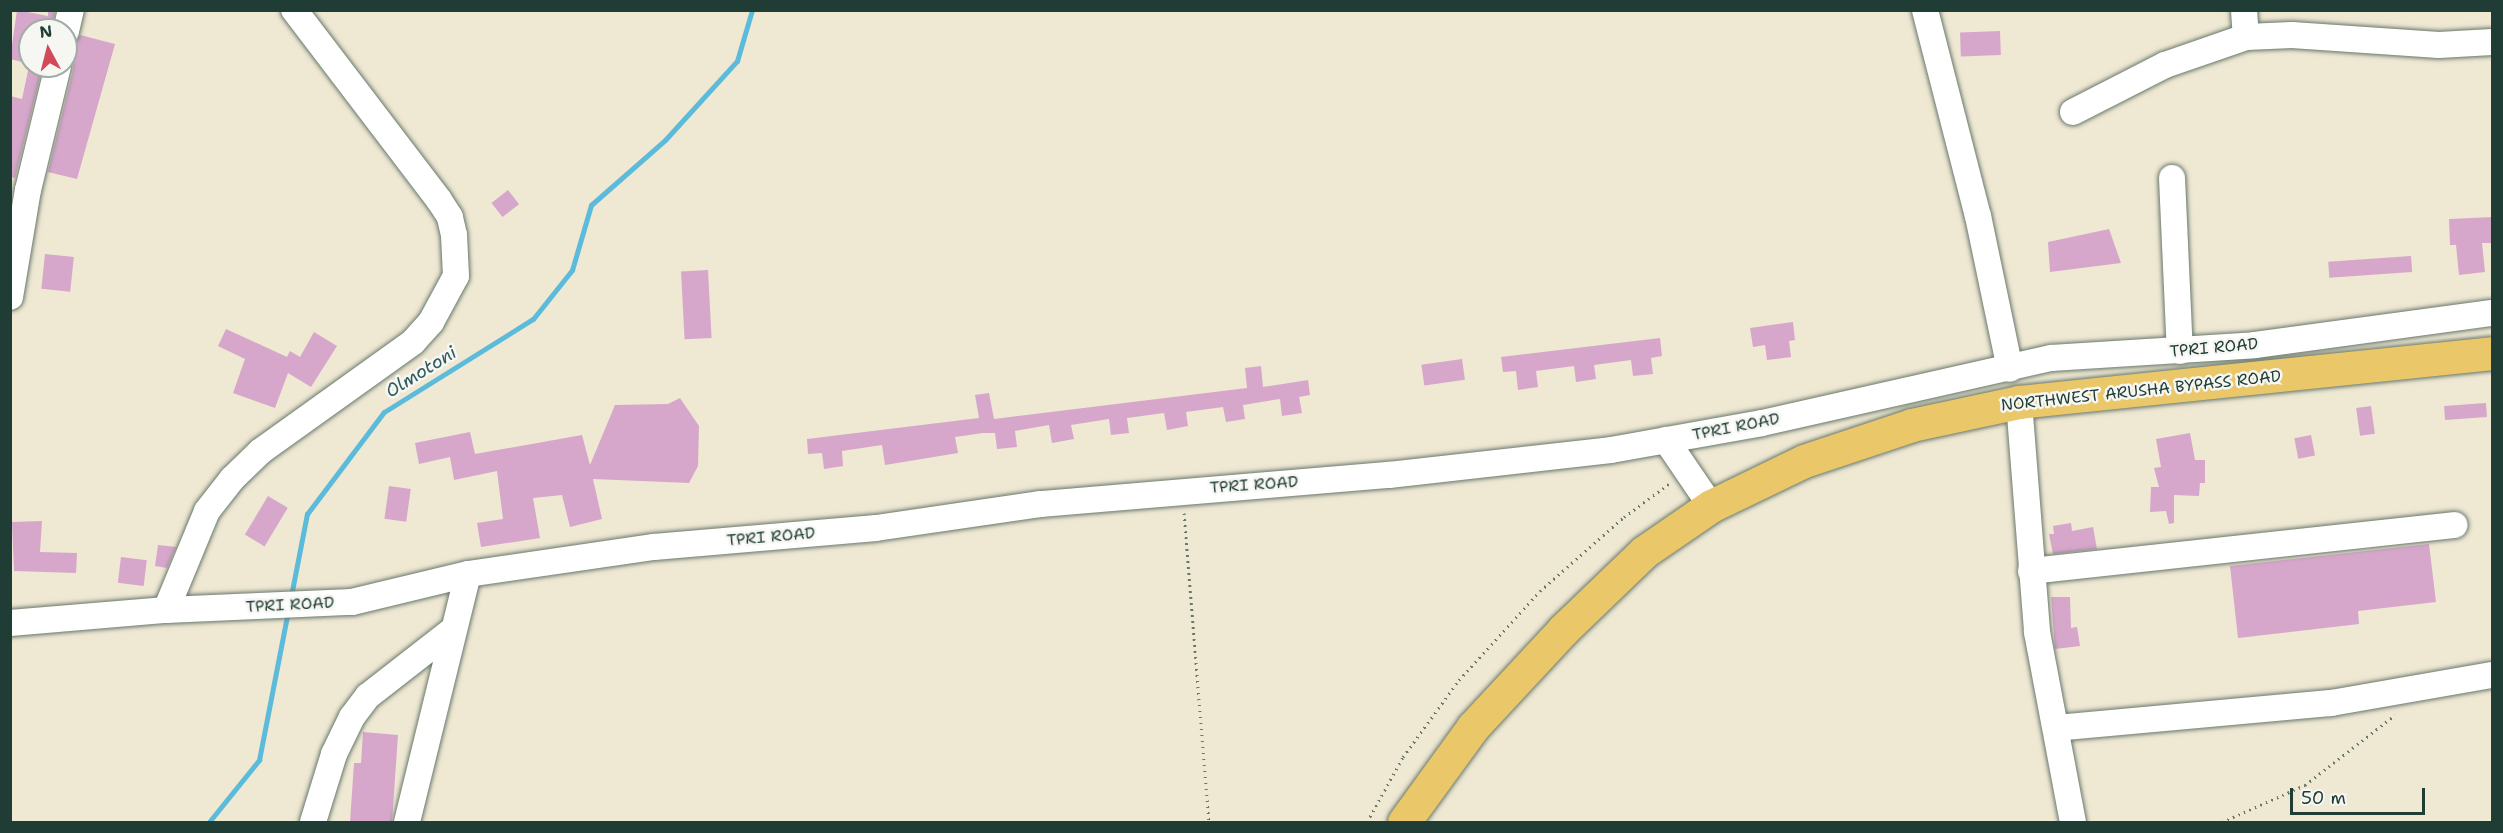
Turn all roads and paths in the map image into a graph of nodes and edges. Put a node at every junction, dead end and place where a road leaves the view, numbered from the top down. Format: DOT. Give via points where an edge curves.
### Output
graph roads {
  1 [pos="294,10"];
  2 [pos="1925,10"];
  3 [pos="2244,10"];
  4 [pos="2246,37"];
  5 [pos="2493,42"];
  6 [pos="55,78"];
  7 [pos="2073,112"];
  8 [pos="2172,178"];
  9 [pos="10,297"];
  10 [pos="2493,313"];
  11 [pos="2180,351"];
  12 [pos="2493,353"];
  13 [pos="2010,369"];
  14 [pos="2019,402"];
  15 [pos="1666,440"];
  16 [pos="1686,471"];
  17 [pos="1182,491"];
  18 [pos="1711,506"];
  19 [pos="2456,525"];
  20 [pos="2031,571"];
  21 [pos="468,574"];
  22 [pos="166,610"];
  23 [pos="10,623"];
  24 [pos="454,629"];
  25 [pos="2493,675"];
  26 [pos="2398,712"];
  27 [pos="2056,728"];
  28 [pos="313,822"];
  29 [pos="407,822"];
  30 [pos="1209,822"];
  31 [pos="1367,822"];
  32 [pos="1404,822"];
  33 [pos="2073,822"];
  34 [pos="2222,822"];
  1 -- 22 [label="street" via="439,200 454,235 456,276 431,322 413,342 261,451 232,479 207,512"];
  2 -- 13 [label="street" via="1978,216"];
  3 -- 4 [label="street"];
  4 -- 5 [label="street" via="2292,35 2439,45"];
  4 -- 7 [label="street" via="2165,65"];
  6 -- 9 [label="street" via="28,190"];
  8 -- 11 [label="street"];
  10 -- 11 [label="street, TPRI ROAD" via="2255,345"];
  11 -- 13 [label="street, TPRI ROAD" via="2051,358"];
  12 -- 14 [label="main road, NORTHWEST ARUSHA BYPASS ROAD"];
  13 -- 15 [label="street, TPRI ROAD"];
  14 -- 18 [label="main road, NORTHWEST ARUSHA BYPASS ROAD" via="1912,425 1804,461"];
  14 -- 20 [label="street"];
  15 -- 16 [label="street"];
  15 -- 17 [label="street, TPRI ROAD" via="1389,475"];
  16 -- 18 [label="street"];
  16 -- 31 [label="path" via="1624,517 1532,599 1459,680 1403,757"];
  17 -- 21 [label="street, TPRI ROAD" via="1041,504 876,528 654,548"];
  17 -- 30 [label="path"];
  18 -- 32 [label="main road, NORTHWEST ARUSHA BYPASS ROAD" via="1644,552 1563,630 1473,727"];
  19 -- 20 [label="street"];
  20 -- 27 [label="street"];
  21 -- 22 [label="street, TPRI ROAD" via="352,602"];
  21 -- 24 [label="street"];
  22 -- 23 [label="street, TPRI ROAD"];
  24 -- 28 [label="street" via="368,696 352,717 334,754"];
  24 -- 29 [label="street"];
  25 -- 27 [label="street" via="2331,703"];
  26 -- 34 [label="path" via="2305,785"];
  27 -- 33 [label="street"];
}
